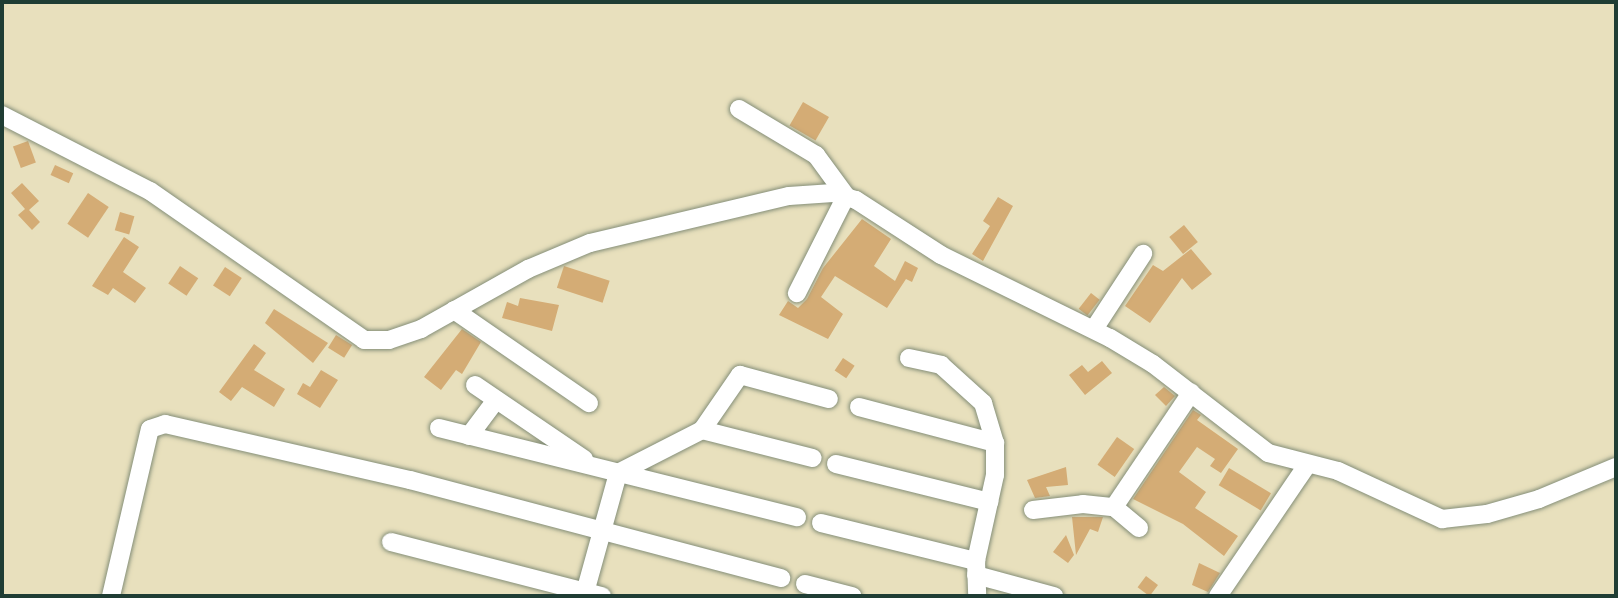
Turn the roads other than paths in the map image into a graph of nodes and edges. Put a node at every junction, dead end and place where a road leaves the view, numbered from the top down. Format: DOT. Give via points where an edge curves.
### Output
graph roads {
  1 [pos="739,108"];
  2 [pos="2,116"];
  3 [pos="846,196"];
  4 [pos="1143,254"];
  5 [pos="797,293"];
  6 [pos="454,310"];
  7 [pos="1094,329"];
  8 [pos="909,358"];
  9 [pos="475,385"];
  10 [pos="1191,393"];
  11 [pos="829,399"];
  12 [pos="496,400"];
  13 [pos="589,403"];
  14 [pos="859,407"];
  15 [pos="439,428"];
  16 [pos="702,430"];
  17 [pos="468,436"];
  18 [pos="995,443"];
  19 [pos="813,458"];
  20 [pos="835,464"];
  21 [pos="1307,465"];
  22 [pos="596,467"];
  23 [pos="1616,467"];
  24 [pos="618,473"];
  25 [pos="989,502"];
  26 [pos="1114,507"];
  27 [pos="1033,510"];
  28 [pos="797,517"];
  29 [pos="821,523"];
  30 [pos="1139,528"];
  31 [pos="604,531"];
  32 [pos="391,542"];
  33 [pos="976,568"];
  34 [pos="781,578"];
  35 [pos="805,584"];
  36 [pos="591,595"];
  37 [pos="111,596"];
  38 [pos="852,596"];
  39 [pos="977,596"];
  40 [pos="1054,596"];
  41 [pos="1218,596"];
  1 -- 3 [label="street" via="816,155"];
  2 -- 6 [label="street" via="150,191 364,340 389,340"];
  3 -- 5 [label="street"];
  3 -- 6 [label="street" via="789,195 590,243 527,269"];
  3 -- 7 [label="street" via="941,255"];
  4 -- 7 [label="street"];
  6 -- 13 [label="street"];
  7 -- 10 [label="street"];
  8 -- 18 [label="street" via="941,365 984,403"];
  9 -- 12 [label="street"];
  10 -- 21 [label="street" via="1268,453"];
  10 -- 26 [label="street"];
  11 -- 16 [label="street" via="740,375"];
  12 -- 17 [label="street"];
  12 -- 22 [label="street"];
  14 -- 18 [label="street"];
  15 -- 17 [label="street"];
  16 -- 19 [label="street"];
  16 -- 24 [label="street"];
  17 -- 22 [label="street"];
  18 -- 25 [label="street"];
  20 -- 25 [label="street"];
  21 -- 23 [label="street" via="1338,471 1448,521 1539,499"];
  21 -- 41 [label="street"];
  22 -- 24 [label="street"];
  24 -- 28 [label="street"];
  24 -- 31 [label="street"];
  25 -- 33 [label="street"];
  26 -- 27 [label="street" via="1083,504"];
  26 -- 30 [label="street"];
  29 -- 33 [label="street"];
  31 -- 34 [label="street"];
  31 -- 36 [label="street"];
  31 -- 37 [label="street" via="410,480 159,425 150,429 147,437"];
  32 -- 36 [label="street"];
  33 -- 39 [label="street"];
  33 -- 40 [label="street"];
  35 -- 38 [label="street"];
}
